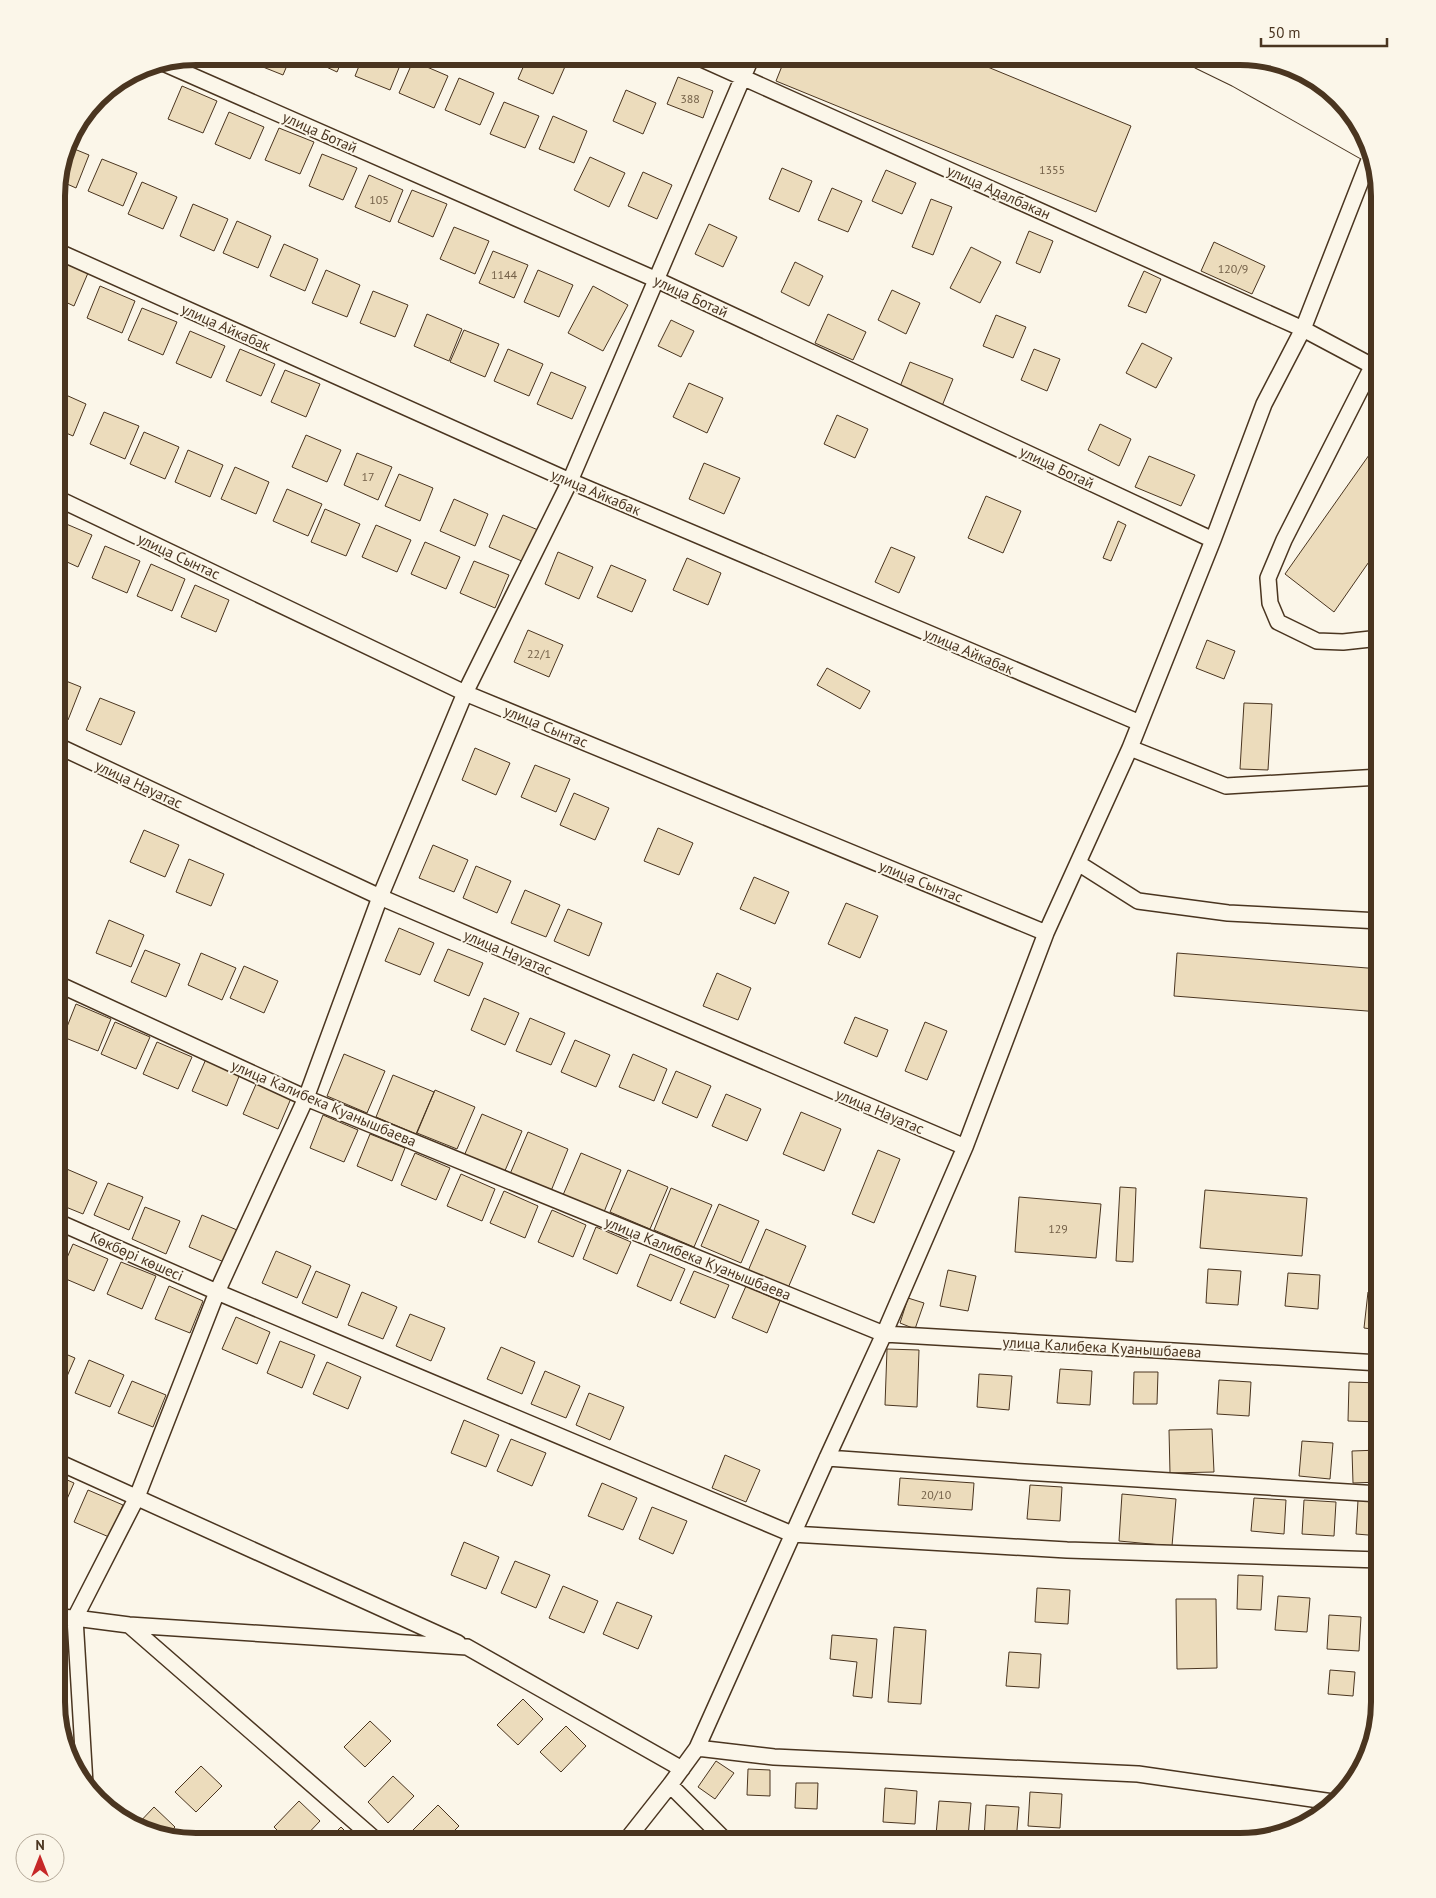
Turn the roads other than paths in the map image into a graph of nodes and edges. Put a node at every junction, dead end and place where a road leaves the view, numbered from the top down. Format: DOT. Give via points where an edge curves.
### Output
graph roads {
  1 [pos="715,65"];
  2 [pos="749,65"];
  3 [pos="1219,65"];
  4 [pos="172,67"];
  5 [pos="1272,69"];
  6 [pos="744,78"];
  7 [pos="1334,104"];
  8 [pos="1360,144"];
  9 [pos="1367,164"];
  10 [pos="65,255"];
  11 [pos="657,280"];
  12 [pos="1303,329"];
  13 [pos="1371,364"];
  14 [pos="1371,376"];
  15 [pos="570,481"];
  16 [pos="65,502"];
  17 [pos="1213,540"];
  18 [pos="1371,639"];
  19 [pos="465,692"];
  20 [pos="1140,723"];
  21 [pos="1130,748"];
  22 [pos="65,749"];
  23 [pos="1371,778"];
  24 [pos="1078,863"];
  25 [pos="380,897"];
  26 [pos="1371,921"];
  27 [pos="1046,933"];
  28 [pos="65,987"];
  29 [pos="306,1098"];
  30 [pos="964,1147"];
  31 [pos="65,1224"];
  32 [pos="217,1292"];
  33 [pos="884,1334"];
  34 [pos="1371,1362"];
  35 [pos="827,1458"];
  36 [pos="65,1465"];
  37 [pos="1371,1493"];
  38 [pos="137,1497"];
  39 [pos="792,1534"];
  40 [pos="1371,1560"];
  41 [pos="65,1617"];
  42 [pos="75,1618"];
  43 [pos="129,1625"];
  44 [pos="467,1647"];
  45 [pos="697,1748"];
  46 [pos="682,1769"];
  47 [pos="84,1771"];
  48 [pos="670,1785"];
  49 [pos="1326,1801"];
  50 [pos="368,1833"];
  51 [pos="632,1833"];
  52 [pos="718,1833"];
  1 -- 6 [label="street, улица Адалбакан"];
  2 -- 6 [label="street"];
  3 -- 8 [label="main road"];
  4 -- 11 [label="street, улица Ботай"];
  5 -- 7 [label="main road"];
  6 -- 11 [label="street"];
  6 -- 12 [label="street, улица Адалбакан"];
  9 -- 12 [label="street"];
  10 -- 15 [label="street, улица Айкабак"];
  11 -- 15 [label="street"];
  11 -- 17 [label="street, улица Ботай"];
  12 -- 13 [label="street, улица Адалбакан"];
  12 -- 17 [label="street" via="1264,404"];
  14 -- 18 [label="street" via="1284,540 1268,578 1270,603 1278,622 1317,640"];
  15 -- 19 [label="street"];
  15 -- 20 [label="street, улица Айкабак"];
  16 -- 19 [label="street, улица Сынтас"];
  17 -- 20 [label="street"];
  19 -- 25 [label="street"];
  19 -- 27 [label="street, улица Сынтас"];
  20 -- 21 [label="street"];
  21 -- 23 [label="street" via="1226,786"];
  21 -- 24 [label="street"];
  22 -- 25 [label="street, улица Науатас"];
  24 -- 26 [label="street" via="1138,900 1228,913"];
  24 -- 27 [label="street"];
  25 -- 29 [label="street"];
  25 -- 30 [label="street, улица Науатас"];
  27 -- 30 [label="street"];
  28 -- 29 [label="street, улица Калибека Куанышбаева"];
  29 -- 32 [label="street"];
  29 -- 33 [label="street, улица Калибека Куанышбаева"];
  30 -- 33 [label="street"];
  31 -- 32 [label="street, Көкбөрі көшесі"];
  32 -- 38 [label="street"];
  32 -- 39 [label="street, Көкбөрі көшесі"];
  33 -- 34 [label="street, улица Калибека Куанышбаева"];
  33 -- 35 [label="street"];
  35 -- 37 [label="street"];
  35 -- 39 [label="street"];
  36 -- 38 [label="street"];
  38 -- 42 [label="street"];
  38 -- 44 [label="street"];
  39 -- 40 [label="street, Көкбөрі көшесі" via="1067,1550"];
  39 -- 45 [label="street"];
  41 -- 42 [label="street"];
  42 -- 43 [label="street"];
  42 -- 47 [label="street"];
  43 -- 44 [label="street"];
  43 -- 50 [label="street"];
  44 -- 46 [label="street"];
  45 -- 46 [label="street"];
  45 -- 49 [label="street" via="774,1756 1138,1774"];
  46 -- 48 [label="street"];
  48 -- 51 [label="street"];
  48 -- 52 [label="street"];
}
